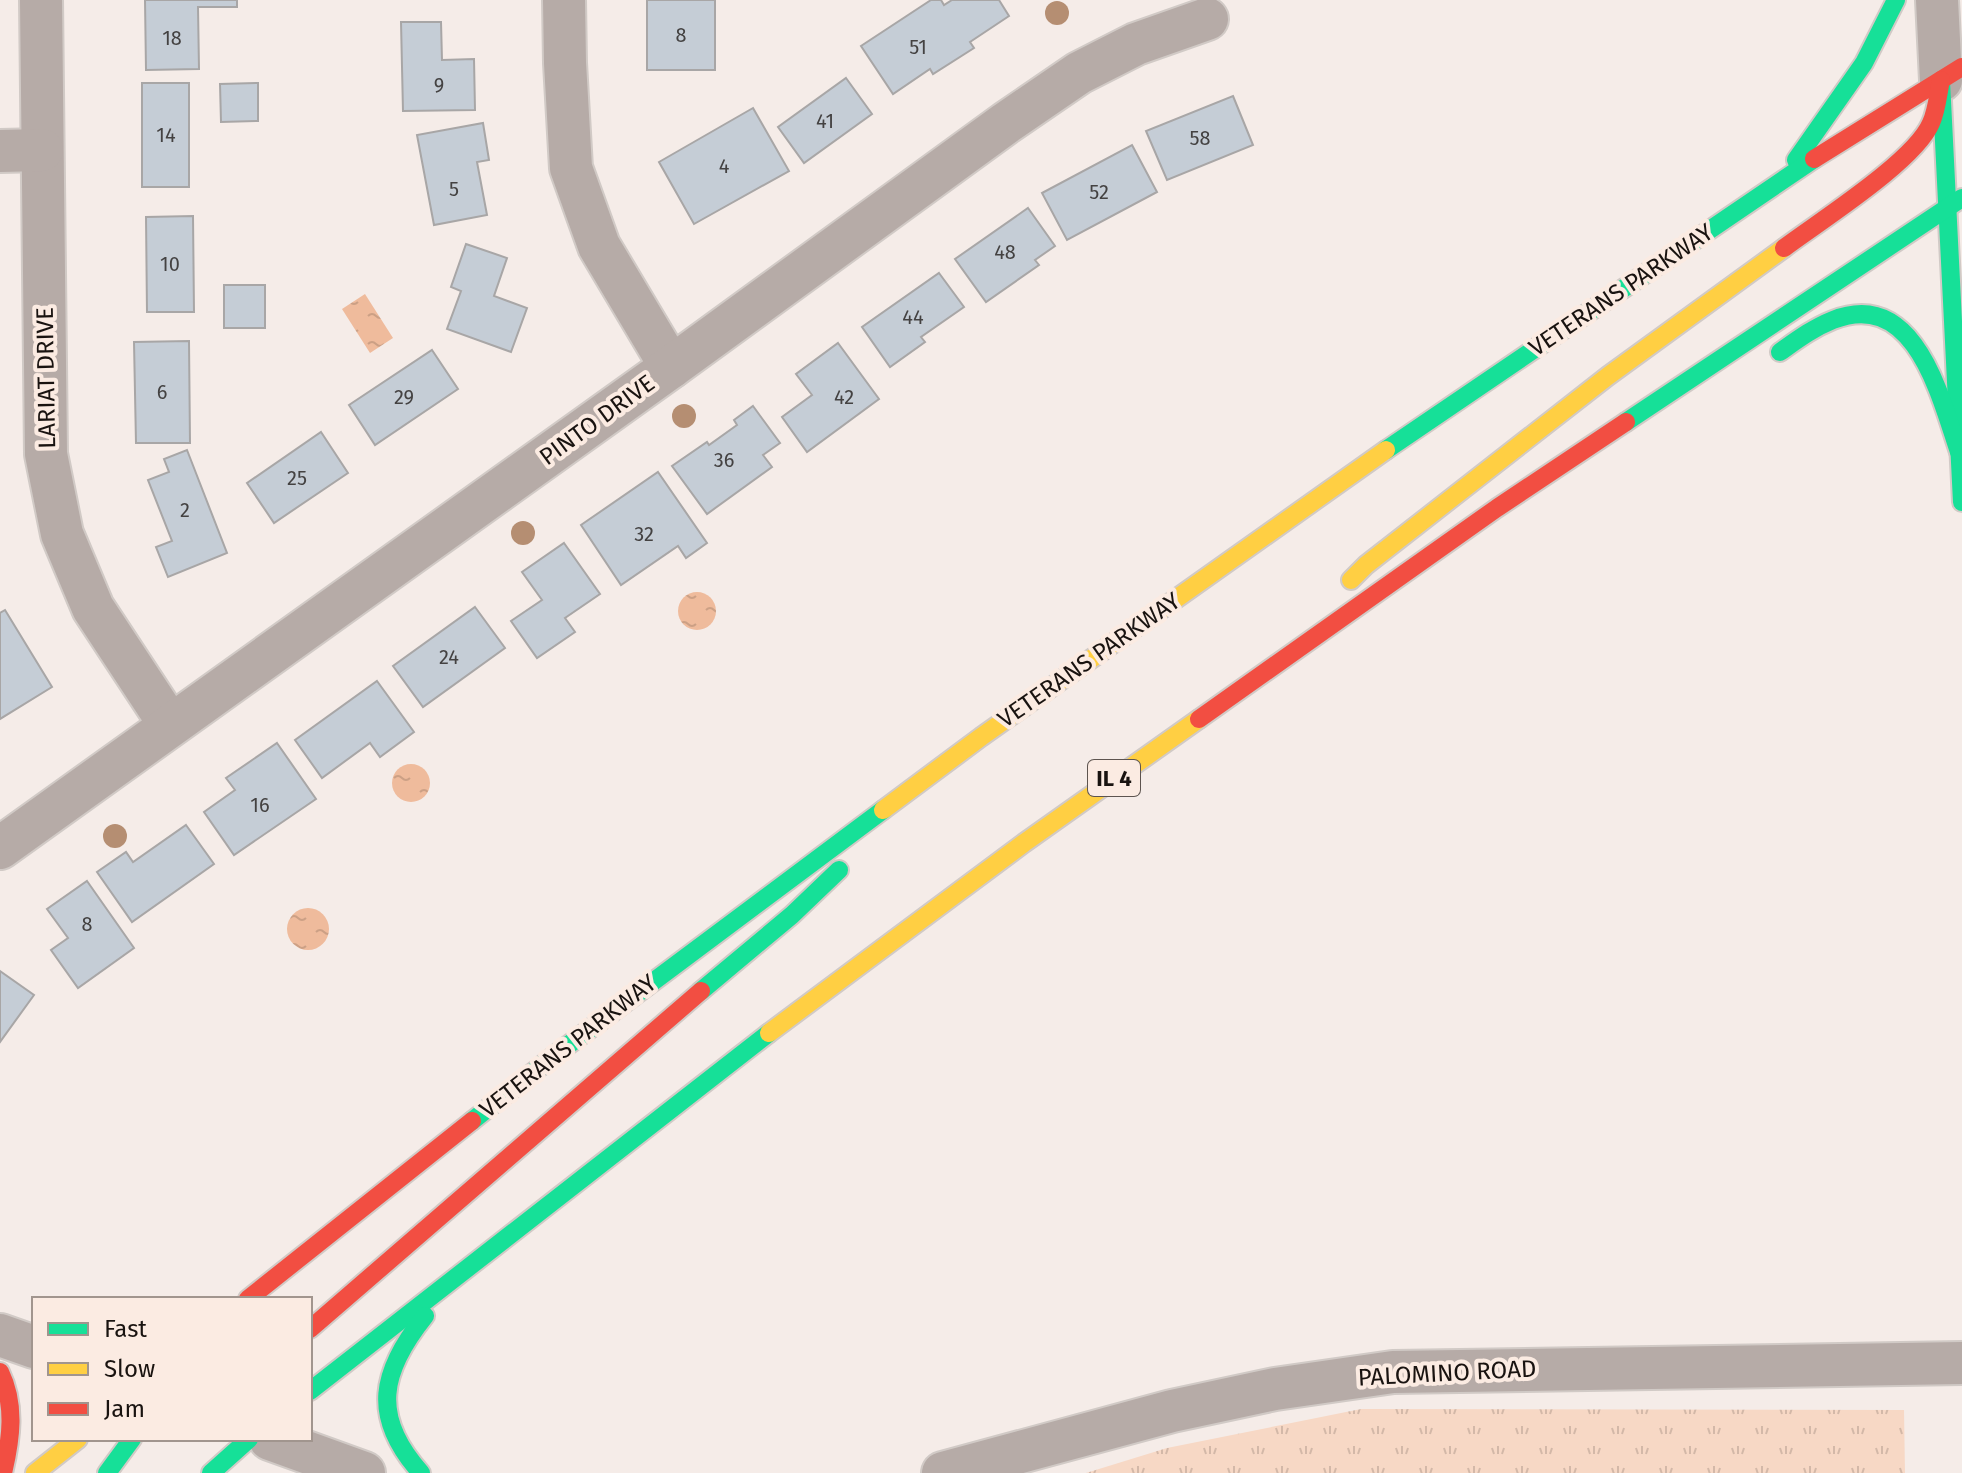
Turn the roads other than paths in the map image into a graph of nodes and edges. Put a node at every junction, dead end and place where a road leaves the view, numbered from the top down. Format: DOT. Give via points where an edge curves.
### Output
graph roads {
  1 [pos="41,0"];
  2 [pos="564,0"];
  3 [pos="1896,0"];
  4 [pos="1937,0"];
  5 [pos="1207,19"];
  6 [pos="1952,74"];
  7 [pos="42,150"];
  8 [pos="0,151"];
  9 [pos="1962,165"];
  10 [pos="1779,181"];
  11 [pos="1955,202"];
  12 [pos="671,367"];
  13 [pos="1758,367"];
  14 [pos="1959,452"];
  15 [pos="1962,502"];
  16 [pos="1429,579"];
  17 [pos="1321,631"];
  18 [pos="1244,685"];
  19 [pos="170,725"];
  20 [pos="981,737"];
  21 [pos="0,848"];
  22 [pos="461,1273"];
  23 [pos="251,1297"];
  24 [pos="312,1327"];
  25 [pos="0,1335"];
  26 [pos="32,1346"];
  27 [pos="1962,1363"];
  28 [pos="0,1372"];
  29 [pos="312,1389"];
  30 [pos="75,1441"];
  31 [pos="131,1441"];
  32 [pos="247,1441"];
  33 [pos="276,1441"];
  34 [pos="3,1473"];
  35 [pos="35,1473"];
  36 [pos="107,1473"];
  37 [pos="211,1473"];
  38 [pos="364,1473"];
  39 [pos="421,1473"];
  40 [pos="943,1473"];
  1 -- 7 [label="street, LARIAT DRIVE"];
  2 -- 12 [label="street" via="571,168 599,246"];
  3 -- 10 [label="main road" via="1885,28 1834,111"];
  4 -- 6 [label="street"];
  5 -- 12 [label="street, PINTO DRIVE" via="1136,44 1079,73"];
  6 -- 10 [label="main road, VETERANS PARKWAY"];
  6 -- 11 [label="main road"];
  6 -- 18 [label="main road" via="1914,148 1366,565"];
  7 -- 8 [label="street"];
  7 -- 19 [label="street, LARIAT DRIVE" via="46,454 62,534 93,608"];
  9 -- 11 [label="main road"];
  10 -- 20 [label="main road, VETERANS PARKWAY" via="1329,489"];
  11 -- 14 [label="main road"];
  11 -- 17 [label="main road, IL 4"];
  12 -- 19 [label="street, PINTO DRIVE"];
  13 -- 14 [label="main road" via="1811,331 1852,315 1892,323 1912,339 1927,363"];
  14 -- 15 [label="main road"];
  16 -- 17 [label="main road"];
  17 -- 18 [label="main road, IL 4"];
  18 -- 22 [label="main road, IL 4" via="816,997"];
  19 -- 21 [label="street, PINTO DRIVE"];
  20 -- 23 [label="main road, VETERANS PARKWAY" via="567,1046"];
  20 -- 24 [label="main road" via="792,915"];
  22 -- 29 [label="main road, IL 4"];
  22 -- 39 [label="main road" via="403,1342 388,1385 387,1402 400,1449"];
  25 -- 26 [label="street"];
  27 -- 40 [label="street, PALOMINO ROAD" via="1393,1372 1172,1411"];
  28 -- 34 [label="main road" via="11,1427"];
  30 -- 35 [label="main road"];
  31 -- 36 [label="main road"];
  32 -- 37 [label="main road"];
  33 -- 38 [label="street"];
}
